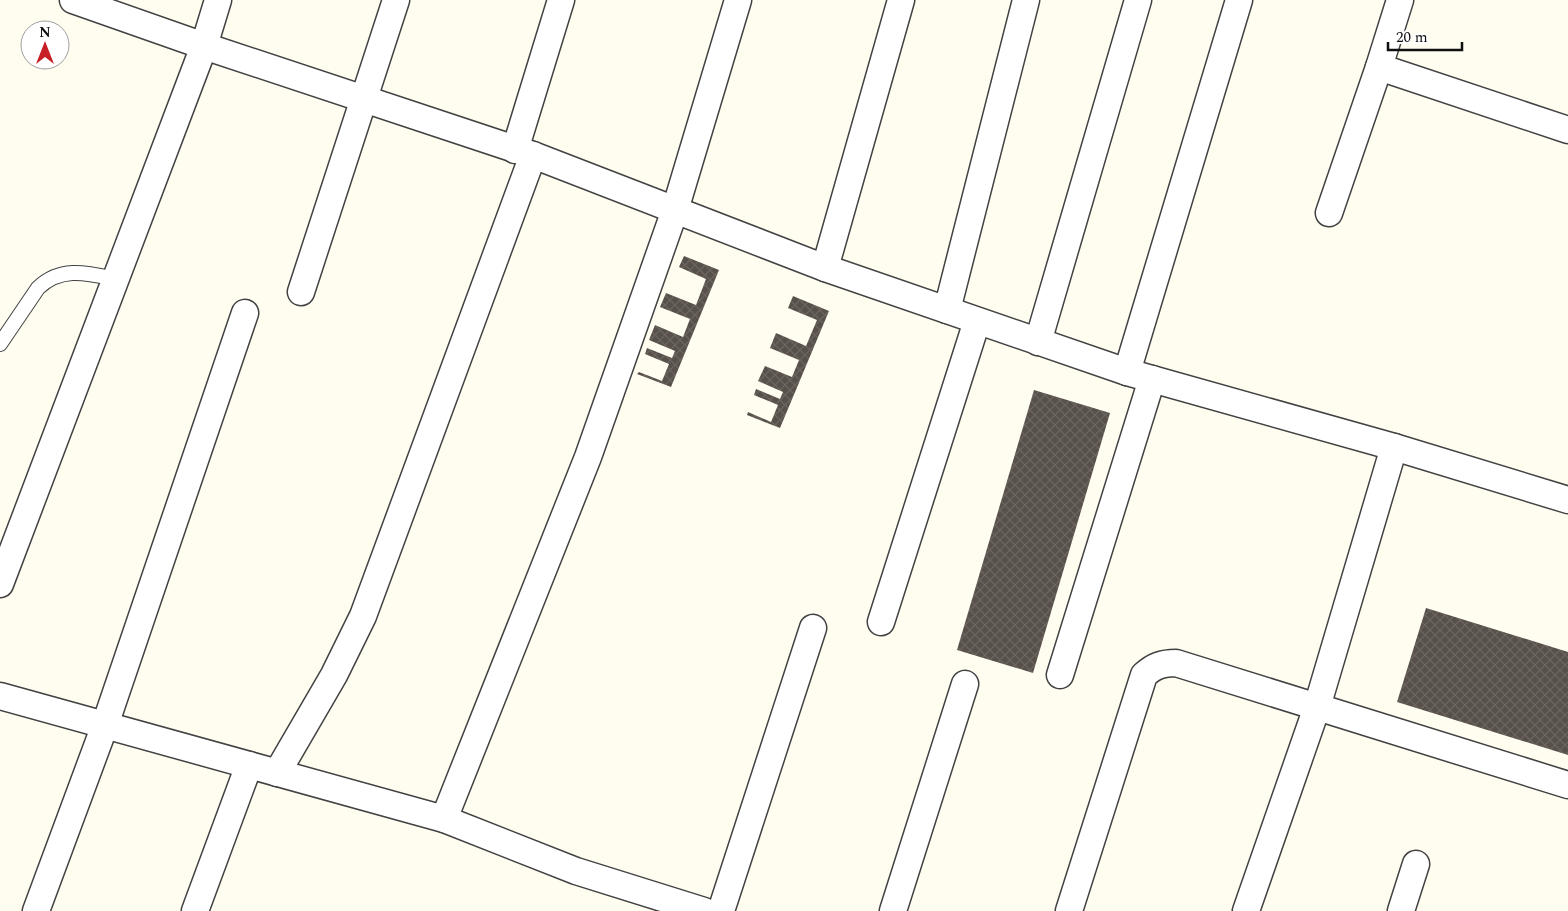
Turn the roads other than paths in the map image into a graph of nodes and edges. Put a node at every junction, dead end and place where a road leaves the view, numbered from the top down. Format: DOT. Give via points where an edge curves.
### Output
graph roads {
  1 [pos="73,0"];
  2 [pos="218,0"];
  3 [pos="396,0"];
  4 [pos="561,0"];
  5 [pos="738,0"];
  6 [pos="901,0"];
  7 [pos="1026,0"];
  8 [pos="1138,0"];
  9 [pos="1239,0"];
  10 [pos="1400,0"];
  11 [pos="204,46"];
  12 [pos="1379,67"];
  13 [pos="364,98"];
  14 [pos="1568,130"];
  15 [pos="524,152"];
  16 [pos="675,210"];
  17 [pos="1329,213"];
  18 [pos="825,268"];
  19 [pos="116,279"];
  20 [pos="300,292"];
  21 [pos="947,310"];
  22 [pos="245,313"];
  23 [pos="977,321"];
  24 [pos="1038,342"];
  25 [pos="0,344"];
  26 [pos="1127,372"];
  27 [pos="1152,379"];
  28 [pos="1394,447"];
  29 [pos="1568,500"];
  30 [pos="0,584"];
  31 [pos="881,622"];
  32 [pos="813,628"];
  33 [pos="1060,676"];
  34 [pos="965,684"];
  35 [pos="0,696"];
  36 [pos="1317,707"];
  37 [pos="105,725"];
  38 [pos="249,765"];
  39 [pos="277,773"];
  40 [pos="1568,785"];
  41 [pos="444,819"];
  42 [pos="1416,864"];
  43 [pos="36,911"];
  44 [pos="195,911"];
  45 [pos="704,911"];
  46 [pos="721,911"];
  47 [pos="893,911"];
  48 [pos="1069,911"];
  49 [pos="1246,911"];
  50 [pos="1401,911"];
  1 -- 11 [label="street"];
  2 -- 11 [label="street"];
  3 -- 13 [label="street"];
  4 -- 15 [label="street"];
  5 -- 16 [label="street"];
  6 -- 18 [label="street"];
  7 -- 21 [label="street"];
  8 -- 24 [label="street"];
  9 -- 26 [label="street"];
  10 -- 12 [label="street"];
  11 -- 13 [label="street"];
  11 -- 19 [label="street"];
  12 -- 14 [label="street"];
  12 -- 17 [label="street"];
  13 -- 15 [label="street"];
  13 -- 20 [label="street"];
  15 -- 16 [label="street"];
  15 -- 39 [label="street" via="363,616 334,675"];
  16 -- 18 [label="street"];
  16 -- 41 [label="street" via="588,457"];
  18 -- 21 [label="street"];
  19 -- 25 [label="lane" via="92,274 55,275 38,288"];
  19 -- 30 [label="street"];
  21 -- 23 [label="street"];
  22 -- 37 [label="street"];
  23 -- 24 [label="street"];
  23 -- 31 [label="street"];
  24 -- 26 [label="street"];
  26 -- 27 [label="street"];
  27 -- 28 [label="street"];
  27 -- 33 [label="street"];
  28 -- 29 [label="street"];
  28 -- 36 [label="street"];
  32 -- 46 [label="street"];
  34 -- 47 [label="street"];
  35 -- 37 [label="street"];
  36 -- 40 [label="street"];
  36 -- 48 [label="street" via="1176,663 1153,667 1144,675"];
  36 -- 49 [label="street"];
  37 -- 38 [label="street"];
  37 -- 43 [label="street"];
  38 -- 39 [label="street"];
  38 -- 44 [label="street"];
  39 -- 41 [label="street"];
  41 -- 45 [label="street" via="576,871"];
  42 -- 50 [label="street"];
}
